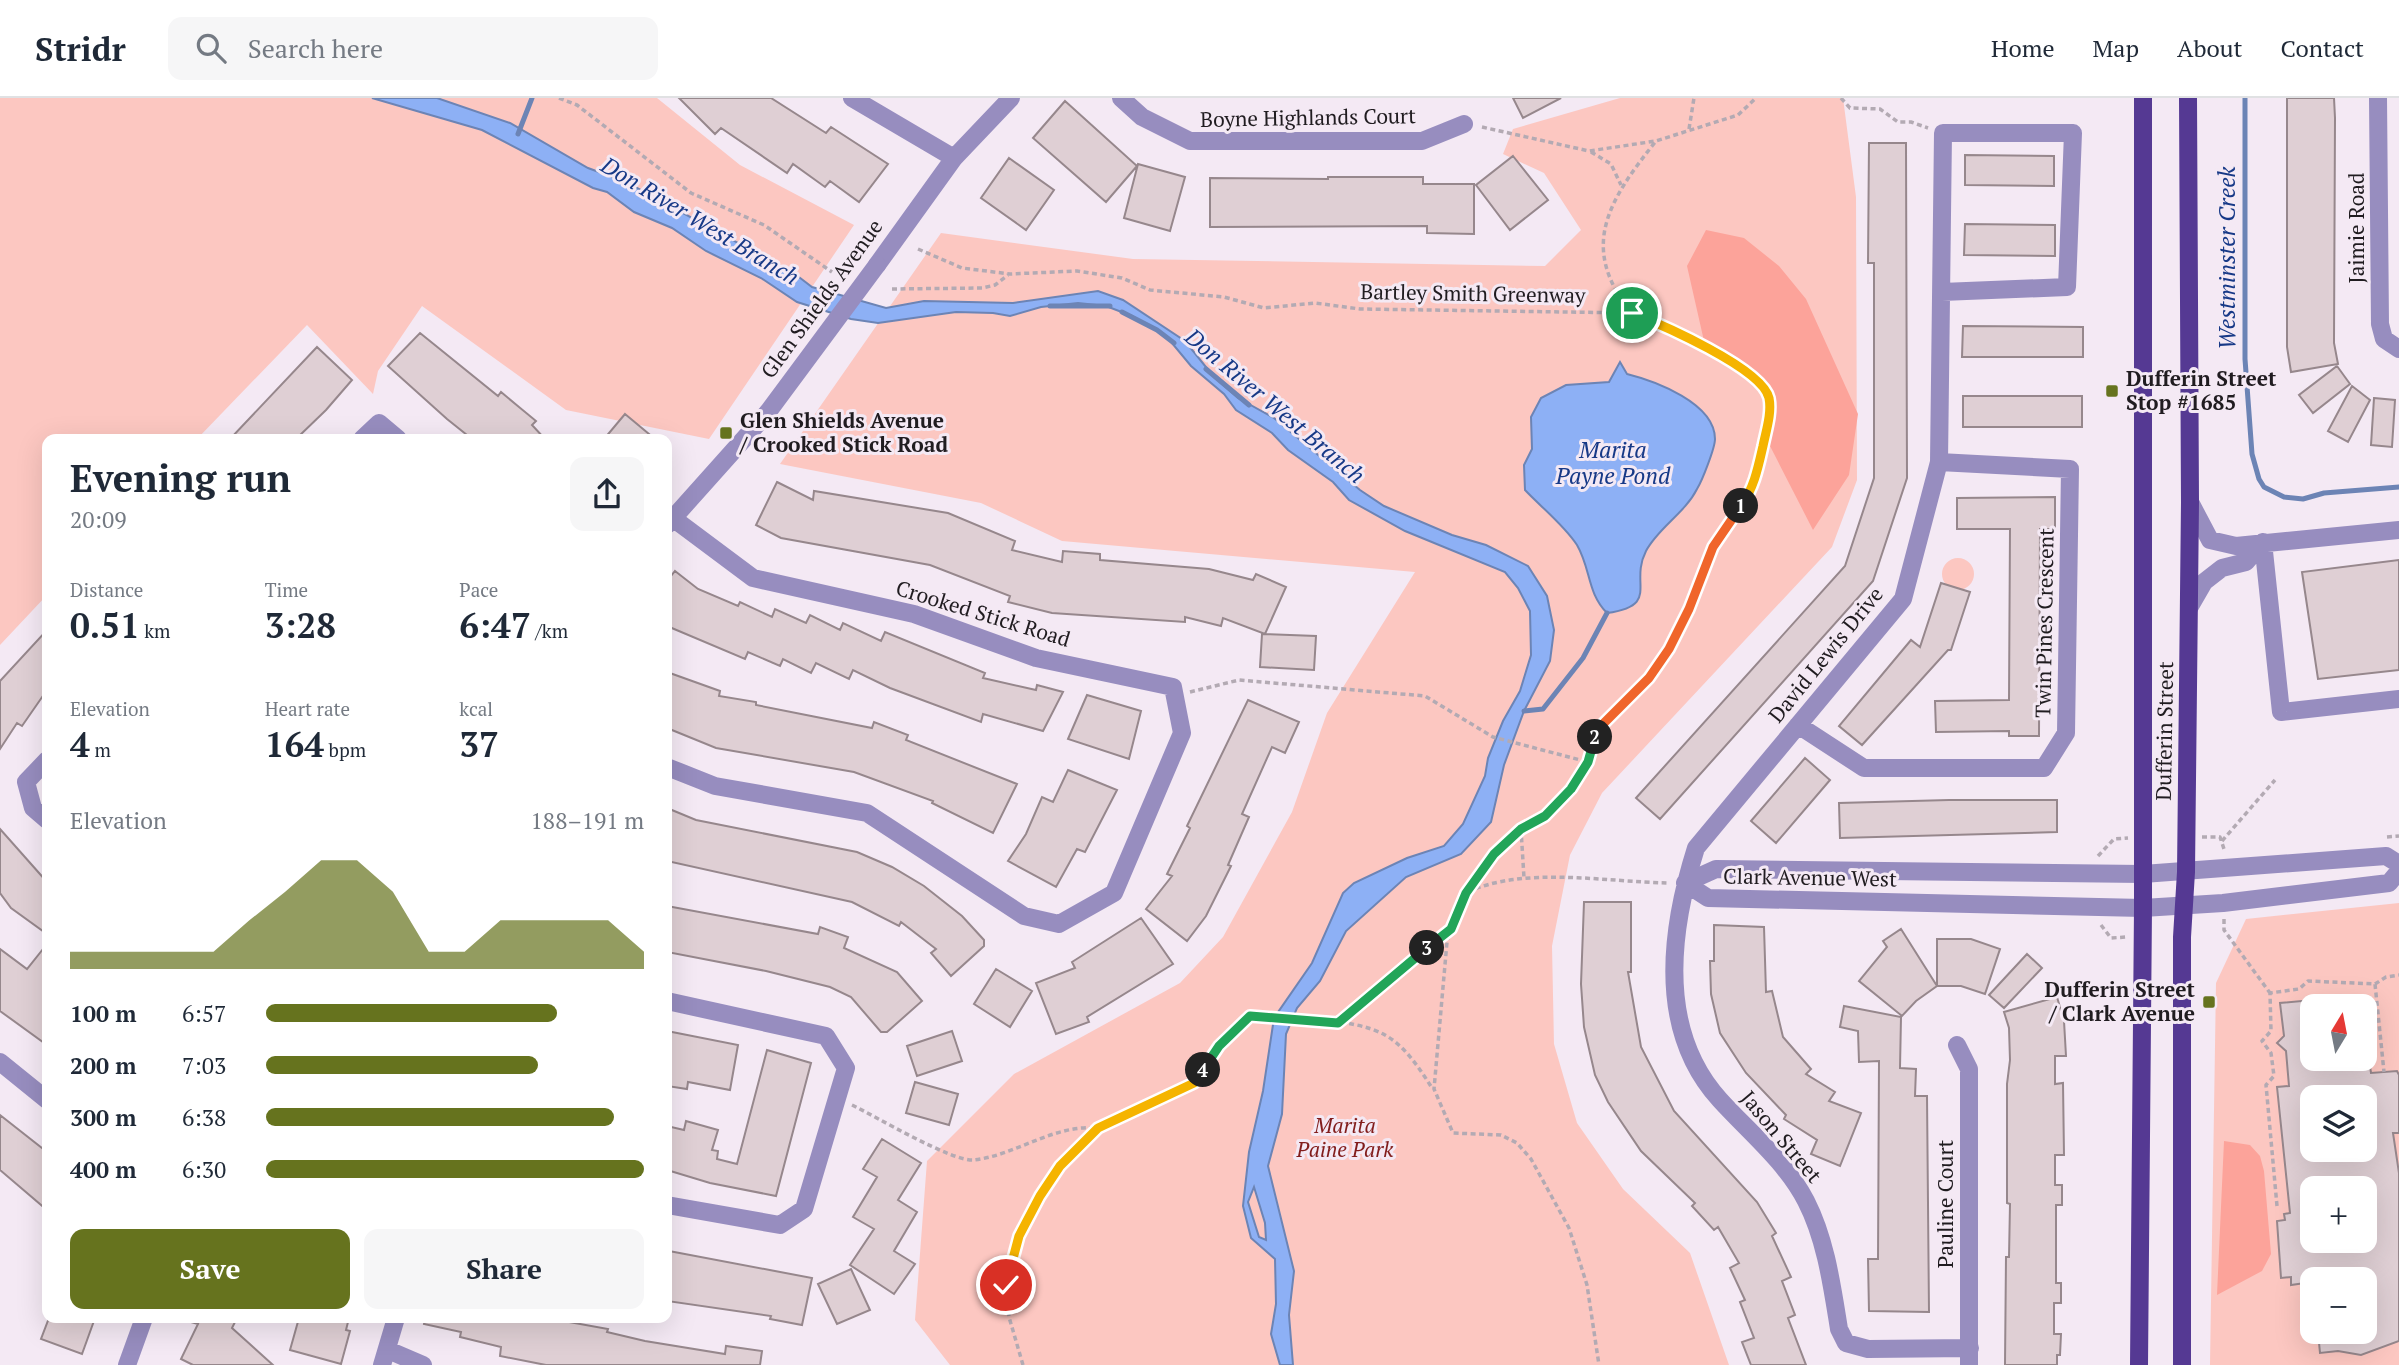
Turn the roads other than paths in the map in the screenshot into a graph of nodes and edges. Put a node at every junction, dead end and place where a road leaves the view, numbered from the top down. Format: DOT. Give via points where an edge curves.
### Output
graph roads {
  1 [pos="852,98"];
  2 [pos="1011,98"];
  3 [pos="1121,98"];
  4 [pos="2143,98"];
  5 [pos="2188,98"];
  6 [pos="2378,98"];
  7 [pos="1464,124"];
  8 [pos="954,158"];
  9 [pos="1942,292"];
  10 [pos="2399,349"];
  11 [pos="367,434"];
  12 [pos="392,434"];
  13 [pos="1939,462"];
  14 [pos="2190,502"];
  15 [pos="672,521"];
  16 [pos="672,523"];
  17 [pos="2399,530"];
  18 [pos="2263,542"];
  19 [pos="2189,608"];
  20 [pos="2399,699"];
  21 [pos="1798,725"];
  22 [pos="42,765"];
  23 [pos="672,769"];
  24 [pos="42,816"];
  25 [pos="2399,864"];
  26 [pos="2399,871"];
  27 [pos="2186,872"];
  28 [pos="2143,874"];
  29 [pos="1685,883"];
  30 [pos="2184,907"];
  31 [pos="2143,908"];
  32 [pos="672,1002"];
  33 [pos="1957,1045"];
  34 [pos="0,1062"];
  35 [pos="42,1096"];
  36 [pos="672,1206"];
  37 [pos="142,1323"];
  38 [pos="395,1323"];
  39 [pos="1970,1356"];
  40 [pos="385,1358"];
  41 [pos="127,1365"];
  42 [pos="423,1365"];
  43 [pos="2139,1365"];
  44 [pos="2182,1365"];
  1 -- 8 [label="street"];
  2 -- 8 [label="street, Glen Shields Avenue"];
  3 -- 7 [label="street, Boyne Highlands Court" via="1142,117 1190,141 1422,141"];
  4 -- 28 [label="main road, Dufferin Street"];
  5 -- 14 [label="main road, Dufferin Street"];
  6 -- 10 [label="street, Jaimie Road" via="2380,324 2384,339"];
  8 -- 15 [label="street, Glen Shields Avenue, bridge" via="768,412"];
  9 -- 9 [label="street, David Lewis Drive" via="1943,133 2073,133 2067,287"];
  9 -- 13 [label="street, David Lewis Drive"];
  11 -- 12 [label="street" via="379,423"];
  13 -- 21 [label="street, David Lewis Drive" via="1903,599"];
  13 -- 21 [label="street, Twin Pines Crescent" via="2070,469 2066,733 2044,768 1864,768"];
  14 -- 18 [label="street" via="2210,540 2236,546"];
  14 -- 19 [label="main road, Dufferin Street"];
  16 -- 23 [label="street, Crooked Stick Road" via="753,578 914,614 1036,659 1173,687 1182,733 1114,893 1059,924 1024,916 867,813 715,786"];
  17 -- 18 [label="street"];
  18 -- 19 [label="street" via="2246,562 2222,568 2204,582"];
  18 -- 20 [label="street" via="2281,712"];
  19 -- 27 [label="main road, Dufferin Street"];
  21 -- 29 [label="street, David Lewis Drive" via="1696,849"];
  22 -- 24 [label="street" via="26,782 33,808"];
  25 -- 27 [label="street, Clark Avenue West" via="2386,856"];
  26 -- 30 [label="street, Clark Avenue West" via="2389,883"];
  27 -- 28 [label="street, Clark Avenue West"];
  27 -- 30 [label="main road, Dufferin Street"];
  28 -- 29 [label="street, Clark Avenue West" via="1716,869"];
  28 -- 31 [label="main road, Dufferin Street"];
  29 -- 31 [label="street, Clark Avenue West" via="1708,898"];
  29 -- 39 [label="street, Jason Street" via="1673,947 1675,992 1697,1069 1805,1198 1818,1229 1846,1343 1868,1349"];
  30 -- 31 [label="street, Clark Avenue West"];
  30 -- 44 [label="main road, Dufferin Street"];
  31 -- 43 [label="main road, Dufferin Street"];
  32 -- 36 [label="street" via="826,1036 846,1068 804,1209 779,1225"];
  33 -- 39 [label="street, Pauline Court" via="1969,1069"];
  34 -- 35 [label="street"];
  37 -- 41 [label="street"];
  38 -- 40 [label="street"];
  40 -- 42 [label="street"];
}
